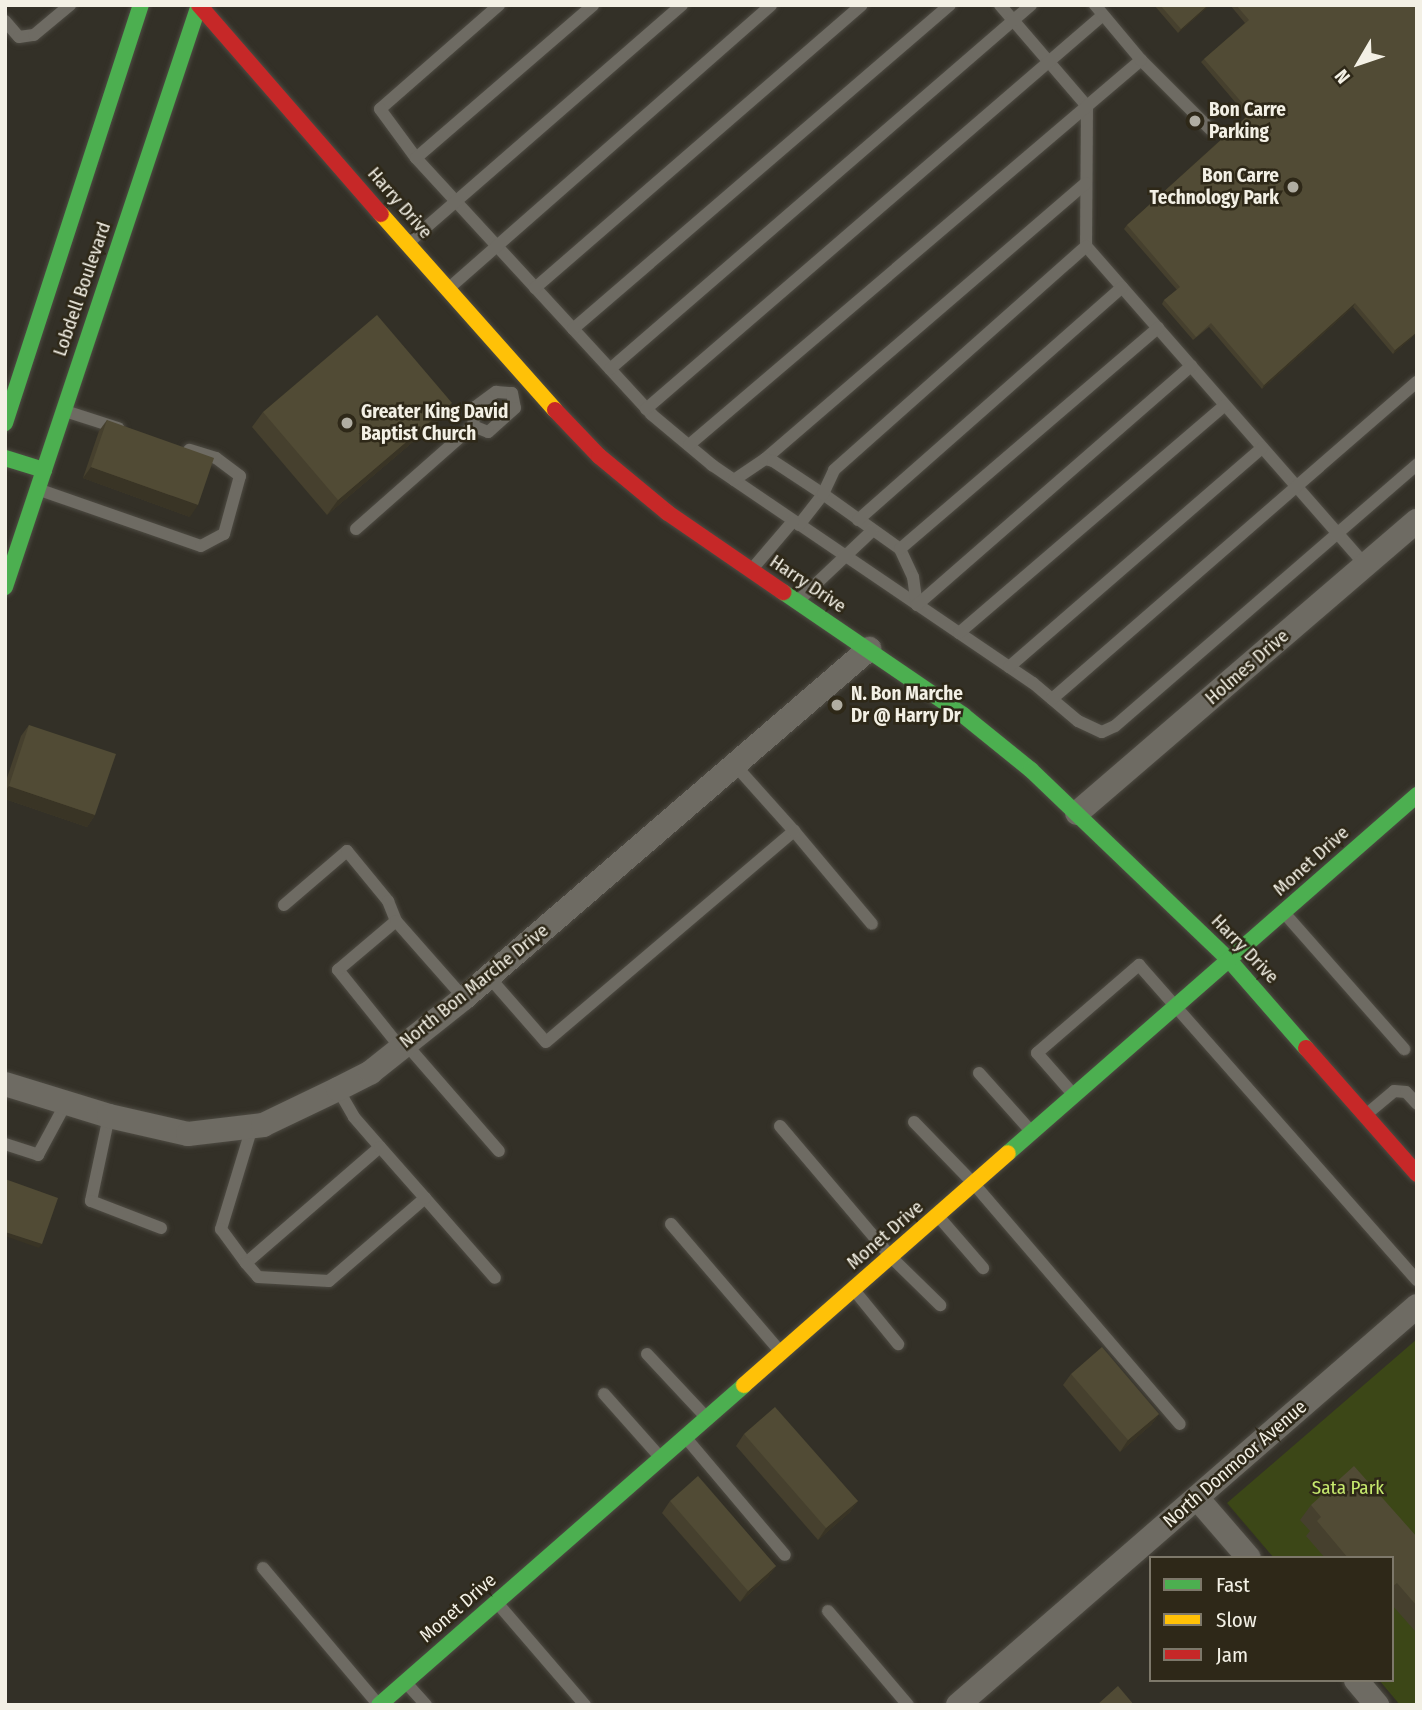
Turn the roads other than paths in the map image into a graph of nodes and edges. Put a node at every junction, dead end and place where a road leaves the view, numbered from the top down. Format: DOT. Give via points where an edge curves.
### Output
graph roads {
  1 [pos="70,5"];
  2 [pos="141,5"];
  3 [pos="199,5"];
  4 [pos="499,5"];
  5 [pos="593,5"];
  6 [pos="682,5"];
  7 [pos="771,5"];
  8 [pos="862,5"];
  9 [pos="950,5"];
  10 [pos="1000,5"];
  11 [pos="1031,5"];
  12 [pos="1099,10"];
  13 [pos="5,21"];
  14 [pos="1014,21"];
  15 [pos="1141,60"];
  16 [pos="1048,61"];
  17 [pos="1087,106"];
  18 [pos="1210,129"];
  19 [pos="416,158"];
  20 [pos="1086,183"];
  21 [pos="455,200"];
  22 [pos="408,243"];
  23 [pos="495,245"];
  24 [pos="1086,246"];
  25 [pos="1122,287"];
  26 [pos="535,288"];
  27 [pos="448,289"];
  28 [pos="1158,328"];
  29 [pos="573,329"];
  30 [pos="1191,366"];
  31 [pos="610,369"];
  32 [pos="527,381"];
  33 [pos="1417,382"];
  34 [pos="512,393"];
  35 [pos="1225,405"];
  36 [pos="646,409"];
  37 [pos="62,410"];
  38 [pos="5,423"];
  39 [pos="473,426"];
  40 [pos="131,431"];
  41 [pos="689,446"];
  42 [pos="179,447"];
  43 [pos="1262,448"];
  44 [pos="5,458"];
  45 [pos="765,459"];
  46 [pos="1417,464"];
  47 [pos="44,470"];
  48 [pos="734,480"];
  49 [pos="1297,488"];
  50 [pos="38,489"];
  51 [pos="823,494"];
  52 [pos="858,520"];
  53 [pos="1417,521"];
  54 [pos="796,523"];
  55 [pos="356,529"];
  56 [pos="872,531"];
  57 [pos="1338,534"];
  58 [pos="900,550"];
  59 [pos="846,557"];
  60 [pos="1365,565"];
  61 [pos="751,570"];
  62 [pos="5,587"];
  63 [pos="797,602"];
  64 [pos="917,605"];
  65 [pos="959,633"];
  66 [pos="869,649"];
  67 [pos="1009,667"];
  68 [pos="1052,699"];
  69 [pos="735,765"];
  70 [pos="1417,794"];
  71 [pos="1077,813"];
  72 [pos="794,831"];
  73 [pos="284,905"];
  74 [pos="1284,913"];
  75 [pos="396,921"];
  76 [pos="872,924"];
  77 [pos="1230,961"];
  78 [pos="489,977"];
  79 [pos="464,998"];
  80 [pos="1177,1006"];
  81 [pos="403,1045"];
  82 [pos="1404,1049"];
  83 [pos="979,1073"];
  84 [pos="5,1084"];
  85 [pos="338,1088"];
  86 [pos="1074,1097"];
  87 [pos="66,1103"];
  88 [pos="1417,1104"];
  89 [pos="1365,1115"];
  90 [pos="109,1116"];
  91 [pos="914,1122"];
  92 [pos="780,1126"];
  93 [pos="252,1127"];
  94 [pos="1032,1133"];
  95 [pos="5,1144"];
  96 [pos="380,1147"];
  97 [pos="499,1151"];
  98 [pos="1413,1163"];
  99 [pos="974,1184"];
  100 [pos="425,1198"];
  101 [pos="937,1216"];
  102 [pos="671,1224"];
  103 [pos="161,1228"];
  104 [pos="891,1257"];
  105 [pos="246,1264"];
  106 [pos="983,1268"];
  107 [pos="495,1278"];
  108 [pos="1417,1280"];
  109 [pos="854,1289"];
  110 [pos="940,1305"];
  111 [pos="1417,1306"];
  112 [pos="898,1344"];
  113 [pos="782,1353"];
  114 [pos="647,1354"];
  115 [pos="604,1394"];
  116 [pos="706,1418"];
  117 [pos="1180,1424"];
  118 [pos="685,1437"];
  119 [pos="661,1458"];
  120 [pos="1197,1498"];
  121 [pos="785,1555"];
  122 [pos="1247,1556"];
  123 [pos="263,1568"];
  124 [pos="497,1602"];
  125 [pos="828,1611"];
  126 [pos="405,1682"];
  127 [pos="1358,1682"];
  128 [pos="379,1705"];
  129 [pos="426,1705"];
  130 [pos="585,1705"];
  131 [pos="908,1705"];
  132 [pos="958,1705"];
  133 [pos="1377,1705"];
  1 -- 13 [label="lane" via="34,35 19,37"];
  2 -- 38 [label="street, Lobdell Boulevard"];
  3 -- 22 [label="street, Harry Drive"];
  3 -- 37 [label="street, Lobdell Boulevard"];
  4 -- 19 [label="lane" via="380,109"];
  5 -- 19 [label="lane"];
  6 -- 21 [label="lane"];
  7 -- 23 [label="lane"];
  8 -- 26 [label="lane"];
  9 -- 29 [label="lane"];
  10 -- 14 [label="lane"];
  11 -- 14 [label="lane"];
  12 -- 15 [label="lane"];
  12 -- 16 [label="lane"];
  14 -- 16 [label="lane"];
  14 -- 31 [label="lane"];
  15 -- 17 [label="lane"];
  15 -- 18 [label="lane"];
  16 -- 17 [label="lane"];
  16 -- 36 [label="lane"];
  17 -- 20 [label="lane"];
  17 -- 41 [label="lane"];
  19 -- 21 [label="lane"];
  20 -- 24 [label="lane"];
  20 -- 45 [label="lane"];
  21 -- 22 [label="lane"];
  21 -- 23 [label="lane"];
  22 -- 27 [label="street, Harry Drive"];
  23 -- 26 [label="lane"];
  23 -- 27 [label="lane"];
  24 -- 25 [label="lane"];
  24 -- 51 [label="lane" via="834,470"];
  25 -- 28 [label="lane"];
  25 -- 52 [label="lane"];
  26 -- 29 [label="lane"];
  27 -- 32 [label="street, Harry Drive"];
  28 -- 30 [label="lane"];
  28 -- 58 [label="lane"];
  29 -- 31 [label="lane"];
  30 -- 35 [label="lane"];
  30 -- 64 [label="lane"];
  31 -- 36 [label="lane"];
  32 -- 34 [label="lane"];
  32 -- 61 [label="street, Harry Drive" via="628,481"];
  33 -- 49 [label="lane"];
  34 -- 39 [label="lane" via="496,392 475,407"];
  34 -- 39 [label="lane" via="515,408 488,432"];
  35 -- 43 [label="lane"];
  35 -- 65 [label="lane"];
  36 -- 41 [label="lane"];
  37 -- 40 [label="lane"];
  37 -- 47 [label="street, Lobdell Boulevard"];
  39 -- 55 [label="lane"];
  41 -- 48 [label="lane"];
  42 -- 50 [label="lane" via="216,458 240,476 224,534 201,546"];
  43 -- 49 [label="lane"];
  43 -- 67 [label="lane"];
  44 -- 47 [label="street"];
  45 -- 48 [label="lane"];
  45 -- 51 [label="lane"];
  46 -- 57 [label="lane"];
  47 -- 50 [label="street, Lobdell Boulevard"];
  48 -- 54 [label="lane"];
  49 -- 57 [label="lane"];
  49 -- 68 [label="lane"];
  50 -- 62 [label="street, Lobdell Boulevard"];
  51 -- 52 [label="lane"];
  51 -- 54 [label="lane"];
  52 -- 56 [label="lane"];
  53 -- 60 [label="street, Holmes Drive"];
  54 -- 59 [label="lane"];
  54 -- 61 [label="lane"];
  56 -- 58 [label="lane"];
  56 -- 59 [label="lane"];
  57 -- 60 [label="lane"];
  57 -- 68 [label="lane" via="1115,726 1102,732"];
  58 -- 64 [label="lane" via="913,577"];
  59 -- 63 [label="lane"];
  59 -- 64 [label="lane"];
  60 -- 71 [label="street, Holmes Drive"];
  61 -- 63 [label="street, Harry Drive"];
  63 -- 66 [label="street, Harry Drive"];
  64 -- 65 [label="lane"];
  65 -- 67 [label="lane"];
  66 -- 69 [label="street, North Bon Marche Drive"];
  66 -- 71 [label="street, Harry Drive" via="963,715"];
  67 -- 68 [label="lane"];
  69 -- 72 [label="lane"];
  69 -- 78 [label="street, North Bon Marche Drive"];
  70 -- 74 [label="street, Monet Drive"];
  71 -- 77 [label="street, Harry Drive"];
  72 -- 76 [label="lane"];
  72 -- 78 [label="lane" via="546,1042"];
  73 -- 75 [label="lane" via="348,851 388,901"];
  74 -- 77 [label="street, Monet Drive"];
  74 -- 82 [label="lane"];
  75 -- 79 [label="lane"];
  75 -- 81 [label="lane" via="338,970"];
  77 -- 80 [label="street, Monet Drive"];
  77 -- 89 [label="street, Harry Drive"];
  78 -- 79 [label="street, North Bon Marche Drive"];
  79 -- 81 [label="street, North Bon Marche Drive"];
  80 -- 86 [label="street, Monet Drive"];
  80 -- 86 [label="lane" via="1139,965 1037,1053"];
  80 -- 108 [label="lane"];
  81 -- 85 [label="street, North Bon Marche Drive" via="371,1072"];
  81 -- 97 [label="lane"];
  83 -- 94 [label="lane"];
  84 -- 87 [label="street, North Bon Marche Drive"];
  85 -- 93 [label="street, North Bon Marche Drive"];
  85 -- 96 [label="lane" via="354,1117"];
  86 -- 94 [label="street, Monet Drive"];
  87 -- 90 [label="street, North Bon Marche Drive"];
  87 -- 95 [label="lane" via="38,1155"];
  88 -- 89 [label="lane" via="1406,1092 1394,1091"];
  89 -- 98 [label="street, Harry Drive"];
  90 -- 93 [label="street, North Bon Marche Drive" via="188,1134"];
  90 -- 103 [label="lane" via="91,1201"];
  91 -- 99 [label="lane"];
  92 -- 104 [label="lane"];
  93 -- 105 [label="lane" via="221,1229"];
  94 -- 99 [label="street, Monet Drive"];
  96 -- 100 [label="lane"];
  96 -- 105 [label="lane"];
  99 -- 101 [label="street, Monet Drive"];
  99 -- 117 [label="lane"];
  100 -- 105 [label="lane" via="329,1282 258,1277"];
  100 -- 107 [label="lane"];
  101 -- 104 [label="street, Monet Drive"];
  101 -- 106 [label="lane"];
  102 -- 113 [label="lane"];
  104 -- 109 [label="street, Monet Drive"];
  104 -- 110 [label="lane"];
  109 -- 112 [label="lane"];
  109 -- 113 [label="street, Monet Drive"];
  111 -- 120 [label="street, North Donmoor Avenue"];
  113 -- 116 [label="street, Monet Drive"];
  114 -- 116 [label="lane"];
  115 -- 119 [label="lane"];
  116 -- 118 [label="street, Monet Drive"];
  118 -- 119 [label="street, Monet Drive"];
  118 -- 121 [label="lane"];
  119 -- 124 [label="street, Monet Drive"];
  120 -- 122 [label="street"];
  120 -- 132 [label="street, North Donmoor Avenue"];
  123 -- 128 [label="lane"];
  124 -- 126 [label="street, Monet Drive"];
  124 -- 130 [label="lane"];
  125 -- 131 [label="lane"];
  126 -- 128 [label="street, Monet Drive"];
  126 -- 129 [label="lane"];
  127 -- 133 [label="street"];
}
